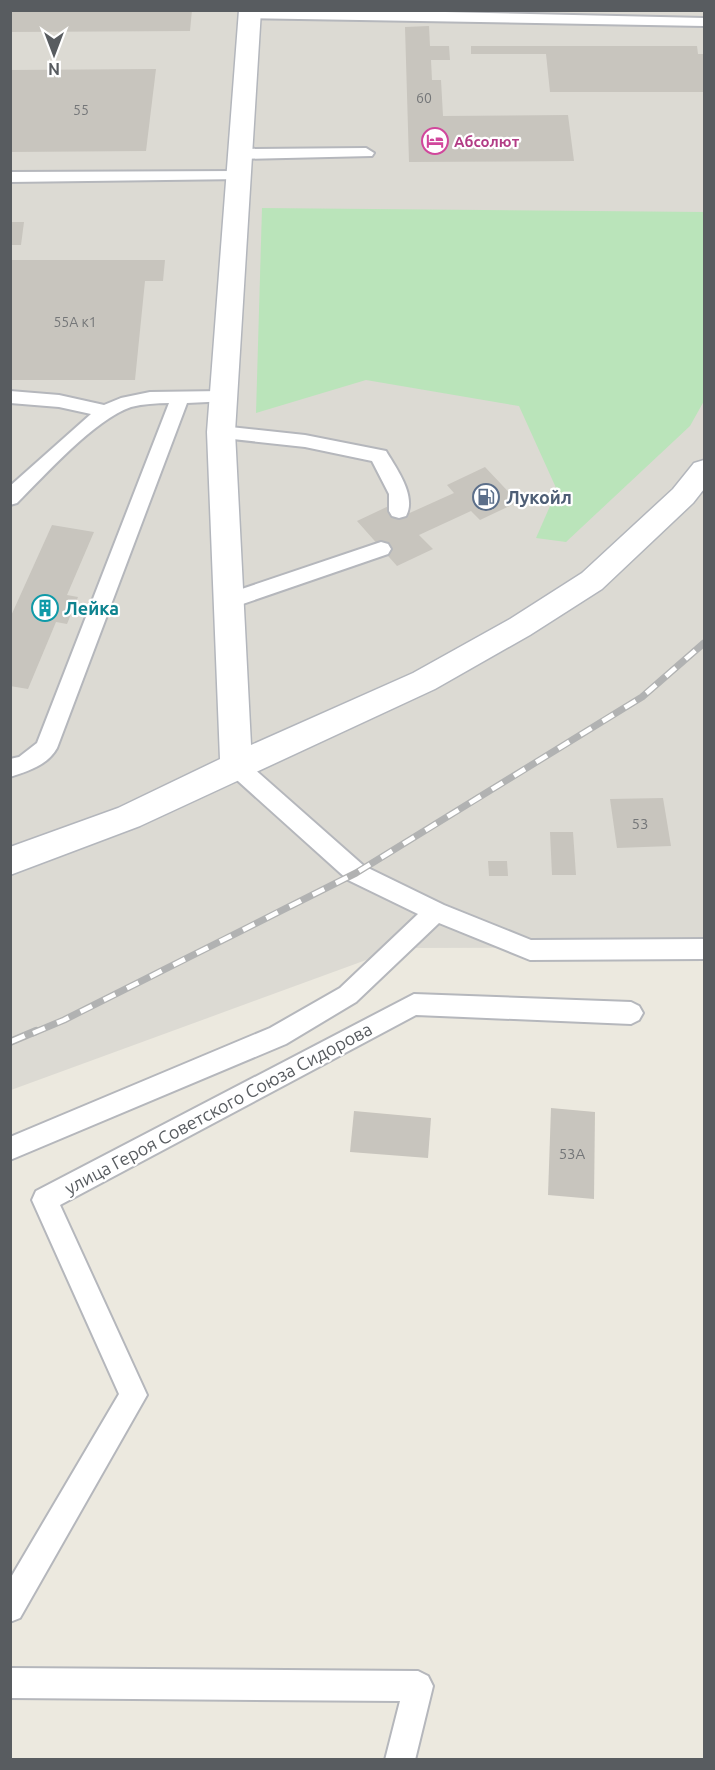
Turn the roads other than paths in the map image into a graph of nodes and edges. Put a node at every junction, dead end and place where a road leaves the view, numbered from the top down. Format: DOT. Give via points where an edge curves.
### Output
graph roads {
  1 [pos="250,13"];
  2 [pos="705,22"];
  3 [pos="366,153"];
  4 [pos="238,165"];
  5 [pos="10,177"];
  6 [pos="10,397"];
  7 [pos="180,397"];
  8 [pos="223,397"];
  9 [pos="107,413"];
  10 [pos="221,432"];
  11 [pos="705,470"];
  12 [pos="10,498"];
  13 [pos="399,511"];
  14 [pos="381,549"];
  15 [pos="228,601"];
  16 [pos="236,766"];
  17 [pos="10,768"];
  18 [pos="10,861"];
  19 [pos="436,912"];
  20 [pos="705,949"];
  21 [pos="631,1013"];
  22 [pos="10,1149"];
  23 [pos="10,1608"];
  24 [pos="10,1683"];
  25 [pos="400,1760"];
  1 -- 2 [label="lane"];
  1 -- 4 [label="street"];
  3 -- 4 [label="lane"];
  4 -- 5 [label="lane"];
  4 -- 8 [label="street"];
  6 -- 9 [label="lane" via="61,400"];
  7 -- 8 [label="lane"];
  7 -- 9 [label="lane" via="125,402"];
  7 -- 17 [label="lane" via="46,748 26,763"];
  8 -- 10 [label="street"];
  9 -- 12 [label="lane"];
  10 -- 13 [label="lane" via="305,441 378,456 399,494"];
  10 -- 15 [label="street"];
  11 -- 16 [label="street" via="683,496 592,581 520,627 424,681"];
  14 -- 15 [label="lane"];
  15 -- 16 [label="street"];
  16 -- 18 [label="street" via="129,817"];
  16 -- 19 [label="lane" via="356,873"];
  19 -- 20 [label="lane" via="530,950"];
  19 -- 22 [label="lane" via="348,995 278,1036"];
  21 -- 23 [label="lane, улица Героя Советского Союза Сидорова" via="414,1004 45,1200 133,1395"];
  24 -- 25 [label="lane" via="418,1686"];
}
